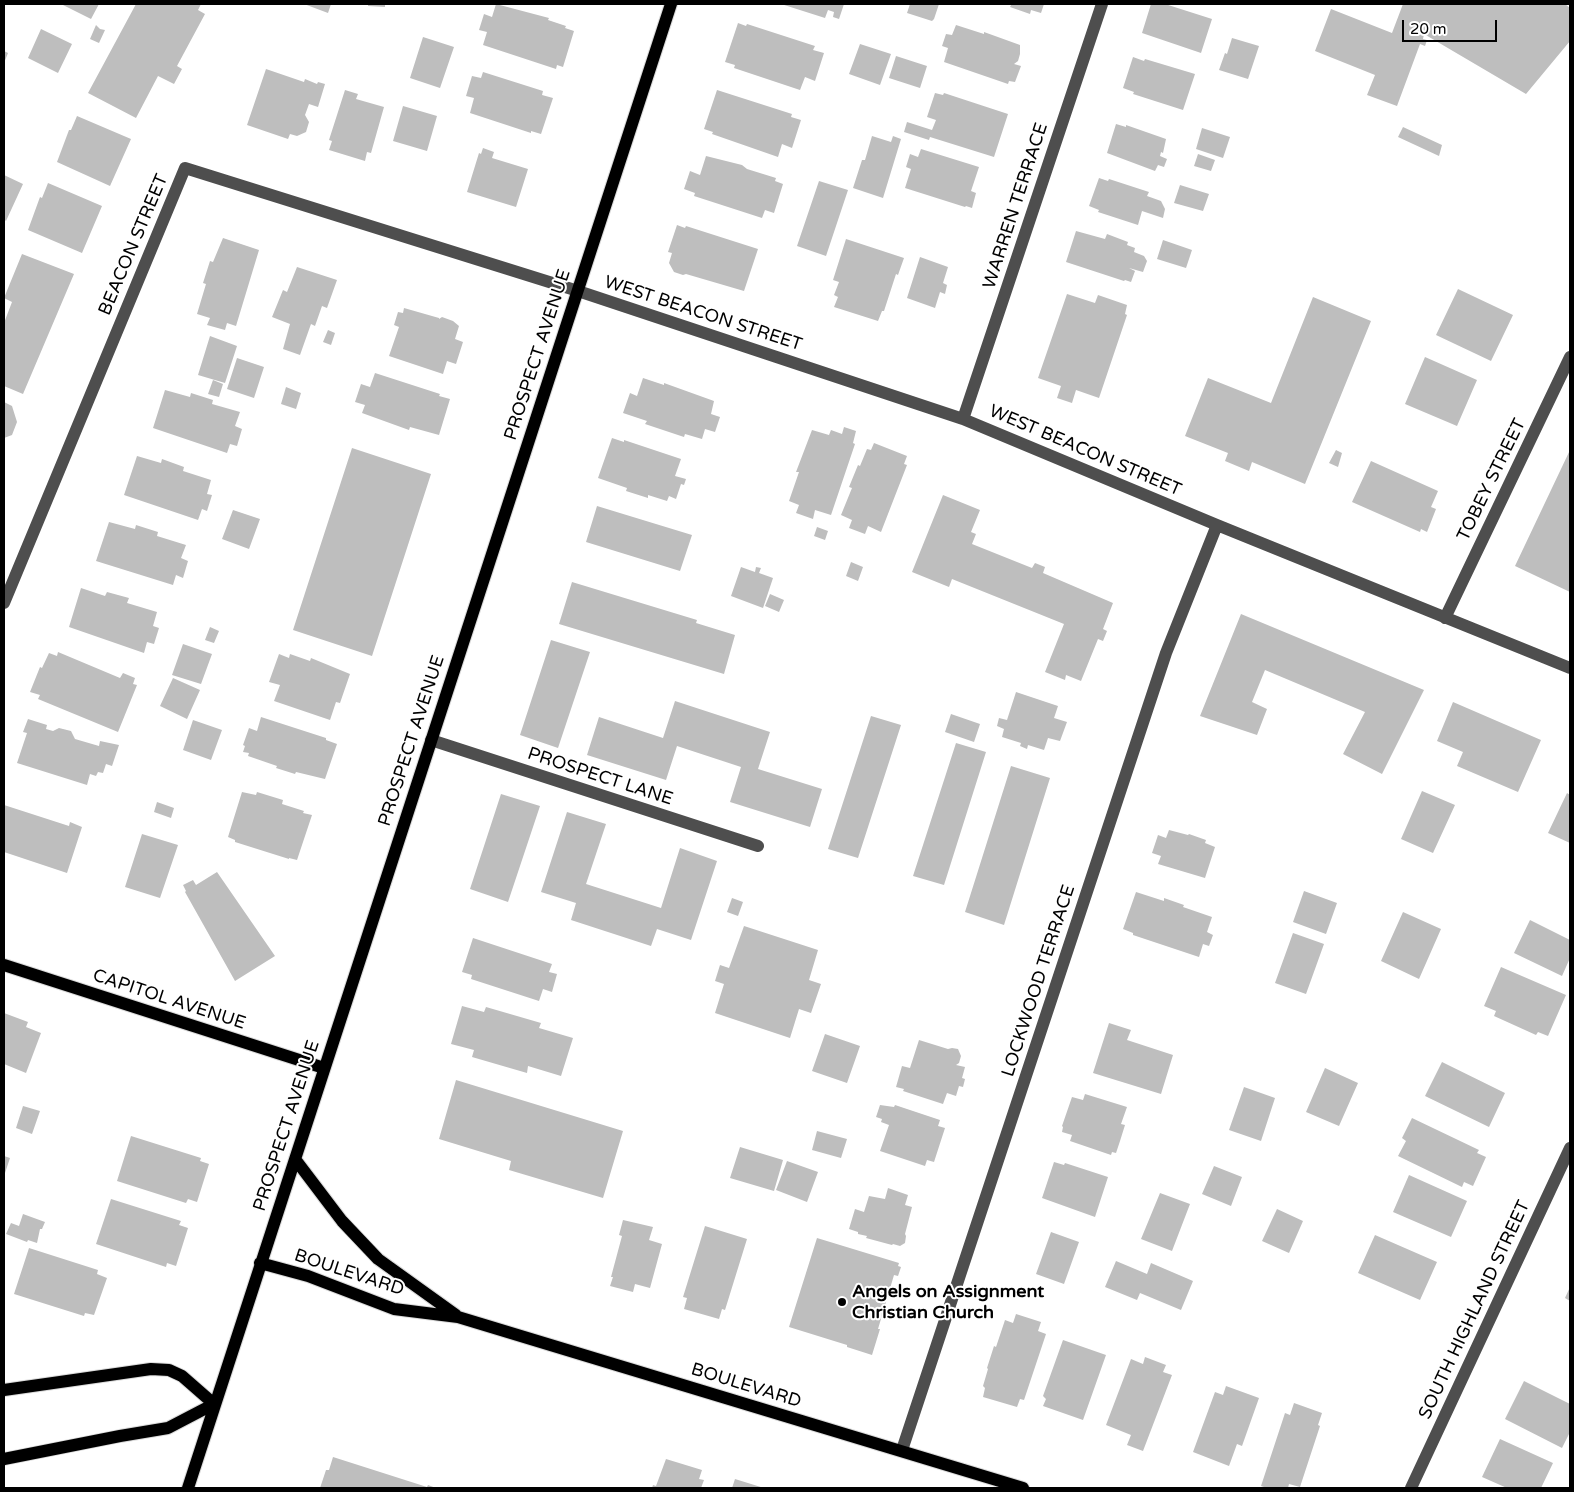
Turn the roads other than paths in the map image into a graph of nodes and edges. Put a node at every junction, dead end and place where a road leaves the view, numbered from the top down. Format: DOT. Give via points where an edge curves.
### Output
graph roads {
  1 [pos="671,4"];
  2 [pos="1102,4"];
  3 [pos="578,291"];
  4 [pos="1570,357"];
  5 [pos="963,419"];
  6 [pos="1217,525"];
  7 [pos="4,603"];
  8 [pos="1445,618"];
  9 [pos="1570,668"];
  10 [pos="431,740"];
  11 [pos="758,846"];
  12 [pos="4,965"];
  13 [pos="324,1068"];
  14 [pos="1570,1148"];
  15 [pos="295,1159"];
  16 [pos="260,1263"];
  17 [pos="458,1316"];
  18 [pos="4,1390"];
  19 [pos="214,1404"];
  20 [pos="902,1450"];
  21 [pos="4,1459"];
  22 [pos="188,1488"];
  23 [pos="1024,1488"];
  24 [pos="1410,1488"];
  1 -- 3 [label="main road, PROSPECT AVENUE"];
  2 -- 5 [label="street, WARREN TERRACE"];
  3 -- 5 [label="street, WEST BEACON STREET"];
  3 -- 7 [label="street, BEACON STREET" via="185,168"];
  3 -- 10 [label="main road, PROSPECT AVENUE"];
  4 -- 8 [label="street, TOBEY STREET"];
  5 -- 6 [label="street, WEST BEACON STREET"];
  6 -- 8 [label="street, WEST BEACON STREET"];
  6 -- 20 [label="street, LOCKWOOD TERRACE" via="1166,653"];
  8 -- 9 [label="street, WEST BEACON STREET"];
  10 -- 11 [label="street, PROSPECT LANE"];
  10 -- 13 [label="main road, PROSPECT AVENUE"];
  12 -- 13 [label="main road, CAPITOL AVENUE"];
  13 -- 15 [label="main road, PROSPECT AVENUE"];
  14 -- 24 [label="street, SOUTH HIGHLAND STREET"];
  15 -- 16 [label="main road, PROSPECT AVENUE"];
  15 -- 17 [label="main road, BOULEVARD" via="342,1221 378,1259"];
  16 -- 17 [label="main road, BOULEVARD" via="308,1276 394,1309"];
  16 -- 19 [label="main road, PROSPECT AVENUE"];
  17 -- 20 [label="main road, BOULEVARD"];
  18 -- 19 [label="main road" via="151,1369 169,1370 182,1376"];
  19 -- 21 [label="main road" via="168,1428"];
  19 -- 22 [label="main road, PROSPECT AVENUE"];
  20 -- 23 [label="main road, BOULEVARD"];
}
